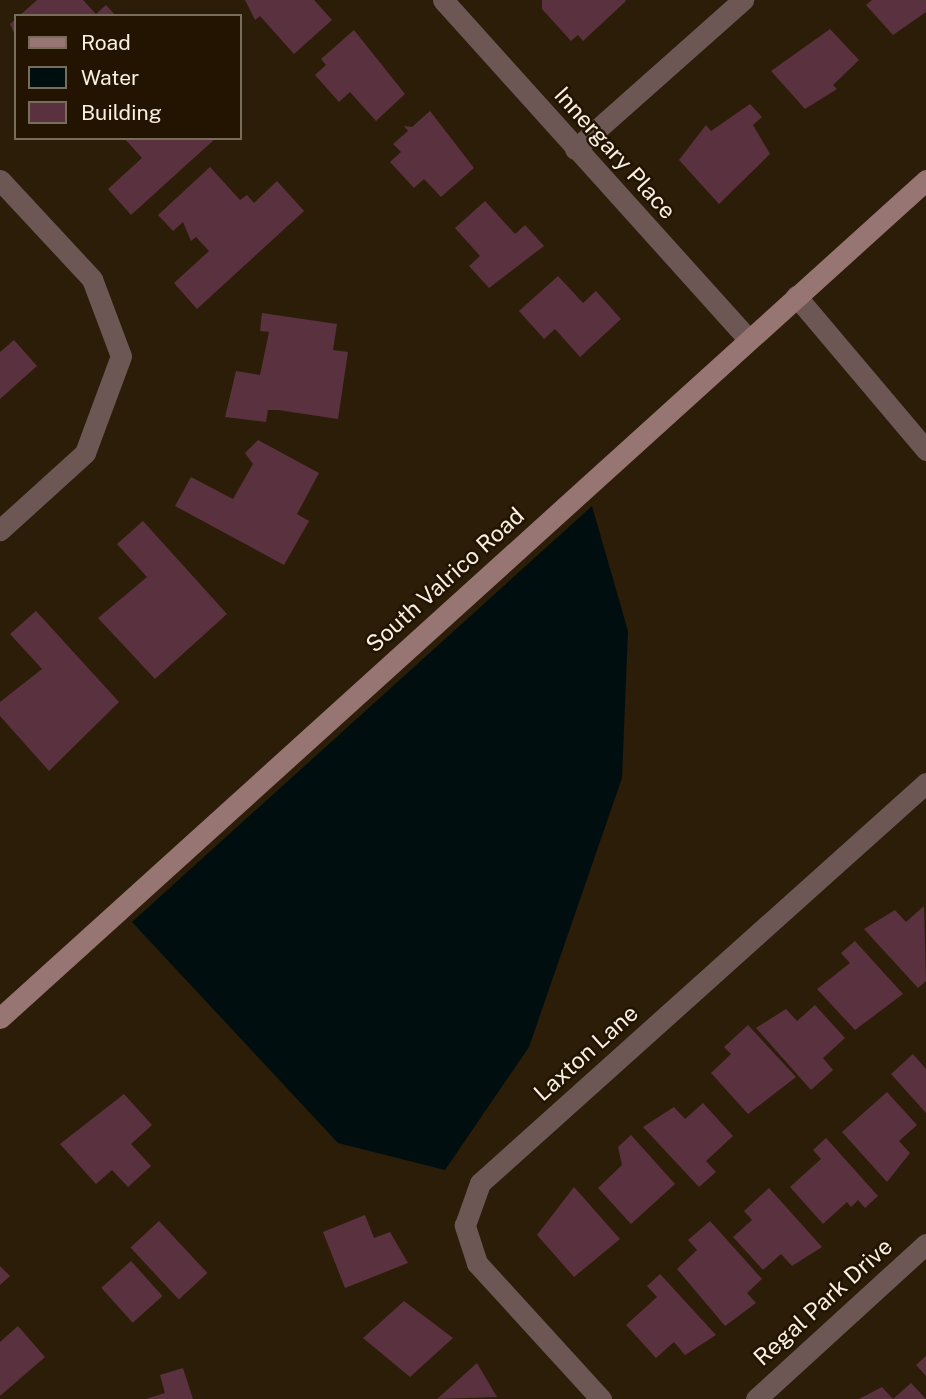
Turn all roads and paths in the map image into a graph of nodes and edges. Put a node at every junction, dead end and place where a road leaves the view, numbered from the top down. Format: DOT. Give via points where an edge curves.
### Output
graph roads {
  1 [pos="443,0"];
  2 [pos="743,0"];
  3 [pos="575,149"];
  4 [pos="0,180"];
  5 [pos="926,180"];
  6 [pos="796,296"];
  7 [pos="749,340"];
  8 [pos="926,450"];
  9 [pos="0,530"];
  10 [pos="926,783"];
  11 [pos="0,1018"];
  12 [pos="926,1244"];
  13 [pos="601,1399"];
  14 [pos="755,1399"];
  1 -- 3 [label="street, Innergary Place"];
  2 -- 3 [label="street"];
  3 -- 7 [label="street, Innergary Place"];
  4 -- 9 [label="street" via="92,279 121,356 85,453"];
  5 -- 6 [label="street, South Valrico Road"];
  6 -- 7 [label="street, South Valrico Road"];
  6 -- 8 [label="street"];
  7 -- 11 [label="street, South Valrico Road"];
  10 -- 13 [label="street, Laxton Lane" via="480,1183 465,1225 477,1263"];
  12 -- 14 [label="street, Regal Park Drive"];
}
